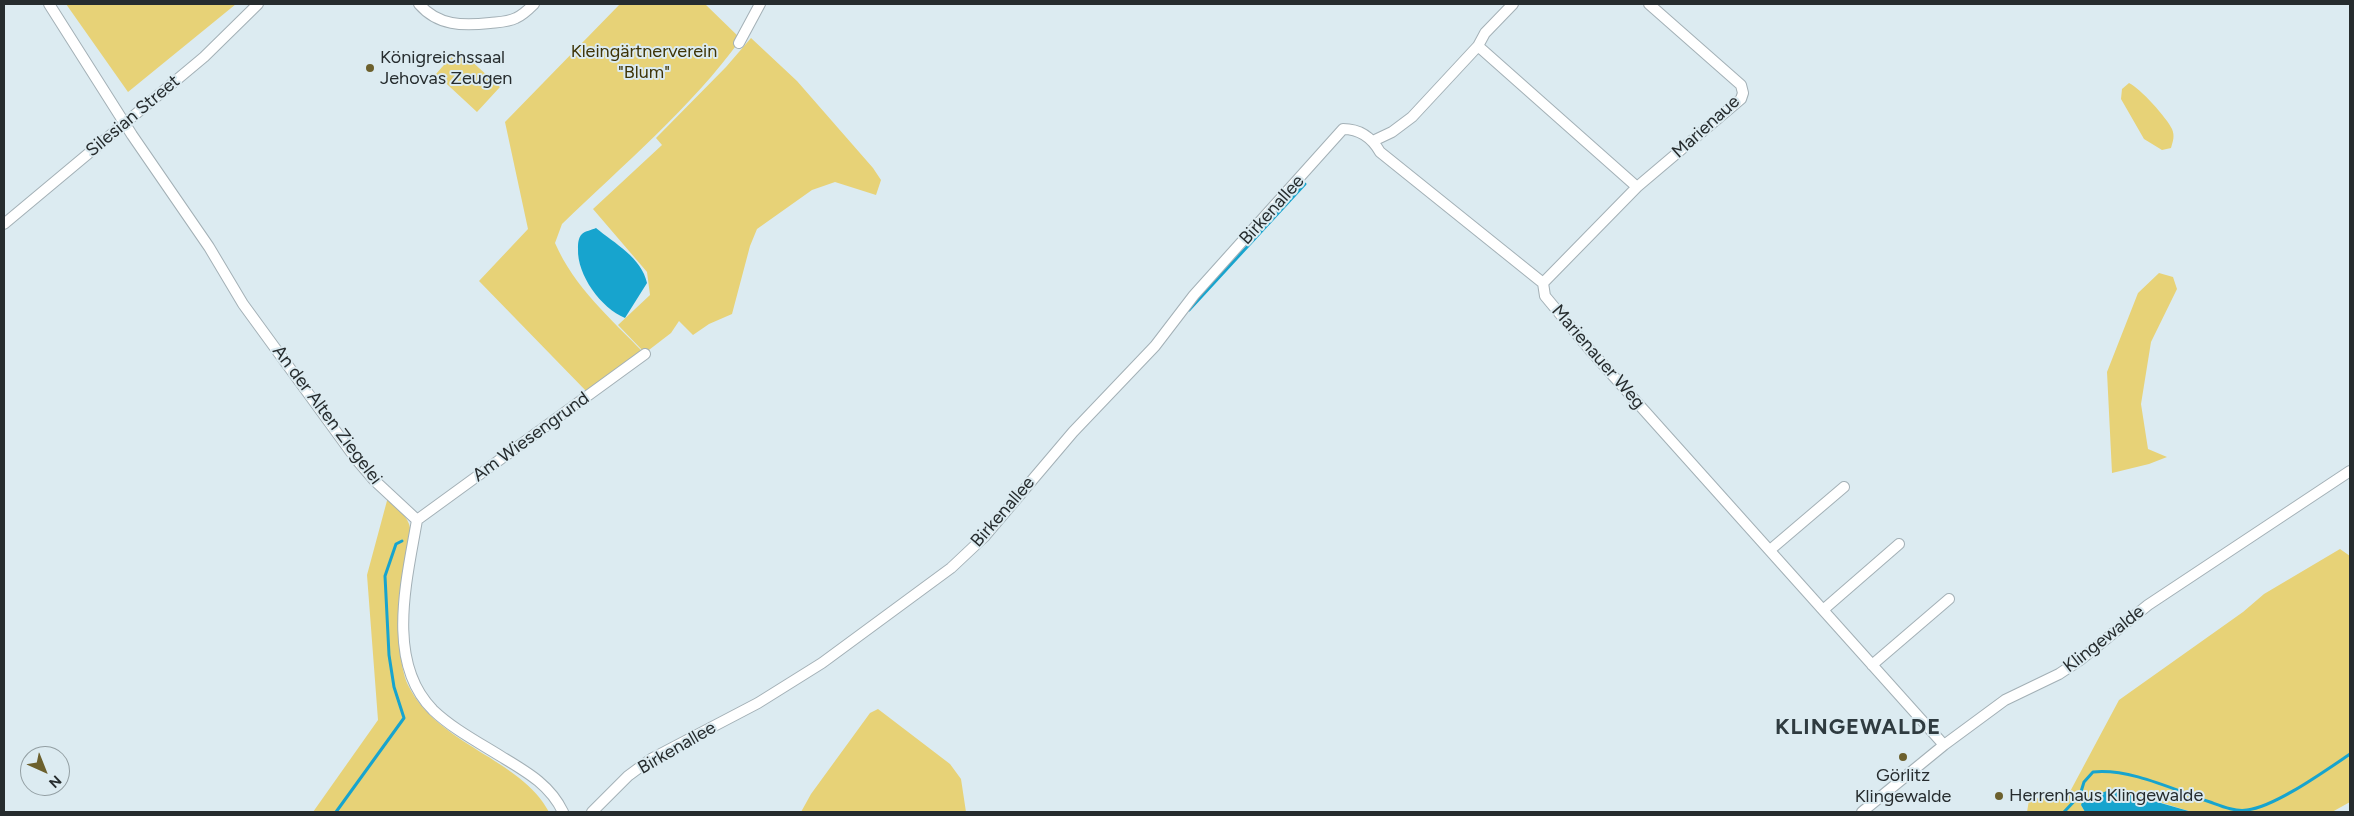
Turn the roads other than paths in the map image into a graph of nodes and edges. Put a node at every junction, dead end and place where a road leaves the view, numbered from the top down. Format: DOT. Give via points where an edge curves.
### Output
graph roads {
  1 [pos="49,4"];
  2 [pos="258,4"];
  3 [pos="419,4"];
  4 [pos="534,4"];
  5 [pos="760,4"];
  6 [pos="1513,4"];
  7 [pos="1648,4"];
  8 [pos="739,43"];
  9 [pos="1478,46"];
  10 [pos="126,124"];
  11 [pos="1343,129"];
  12 [pos="1373,141"];
  13 [pos="1637,187"];
  14 [pos="4,224"];
  15 [pos="1543,283"];
  16 [pos="645,354"];
  17 [pos="2350,471"];
  18 [pos="1844,487"];
  19 [pos="417,520"];
  20 [pos="1899,544"];
  21 [pos="1770,550"];
  22 [pos="1949,599"];
  23 [pos="1823,610"];
  24 [pos="1872,665"];
  25 [pos="1944,745"];
  26 [pos="563,812"];
  27 [pos="592,812"];
  28 [pos="1862,812"];
  1 -- 10 [label="street, An der Alten Ziegelei"];
  2 -- 10 [label="street, Silesian Street" via="204,57"];
  3 -- 4 [label="street" via="432,16 446,22 470,25 508,21"];
  5 -- 8 [label="street"];
  6 -- 9 [label="street" via="1485,33"];
  7 -- 13 [label="street, Marienaue" via="1741,85 1743,93"];
  9 -- 12 [label="street" via="1412,117"];
  9 -- 13 [label="street"];
  10 -- 14 [label="street, Silesian Street"];
  10 -- 19 [label="street, An der Alten Ziegelei" via="209,247 243,304 356,459"];
  11 -- 12 [label="street, Marienauer Weg" via="1354,130"];
  11 -- 27 [label="street, Birkenallee" via="1194,295 1155,346 1072,432 984,537 951,568 822,663 758,703 651,760 628,776"];
  12 -- 15 [label="street, Marienauer Weg" via="1380,152"];
  13 -- 15 [label="street, Marienaue"];
  15 -- 21 [label="street, Marienauer Weg" via="1545,296 1590,350"];
  16 -- 19 [label="street, Am Wiesengrund"];
  17 -- 25 [label="street, Klingewalde" via="2148,605 2080,660 2005,700"];
  18 -- 21 [label="street"];
  19 -- 26 [label="street" via="404,598 405,652 415,684 432,709 449,723 537,779"];
  20 -- 23 [label="street"];
  21 -- 23 [label="street, Marienauer Weg"];
  22 -- 24 [label="street"];
  23 -- 24 [label="street, Marienauer Weg"];
  24 -- 25 [label="street, Marienauer Weg"];
  25 -- 28 [label="street, Klingewalde"];
}
